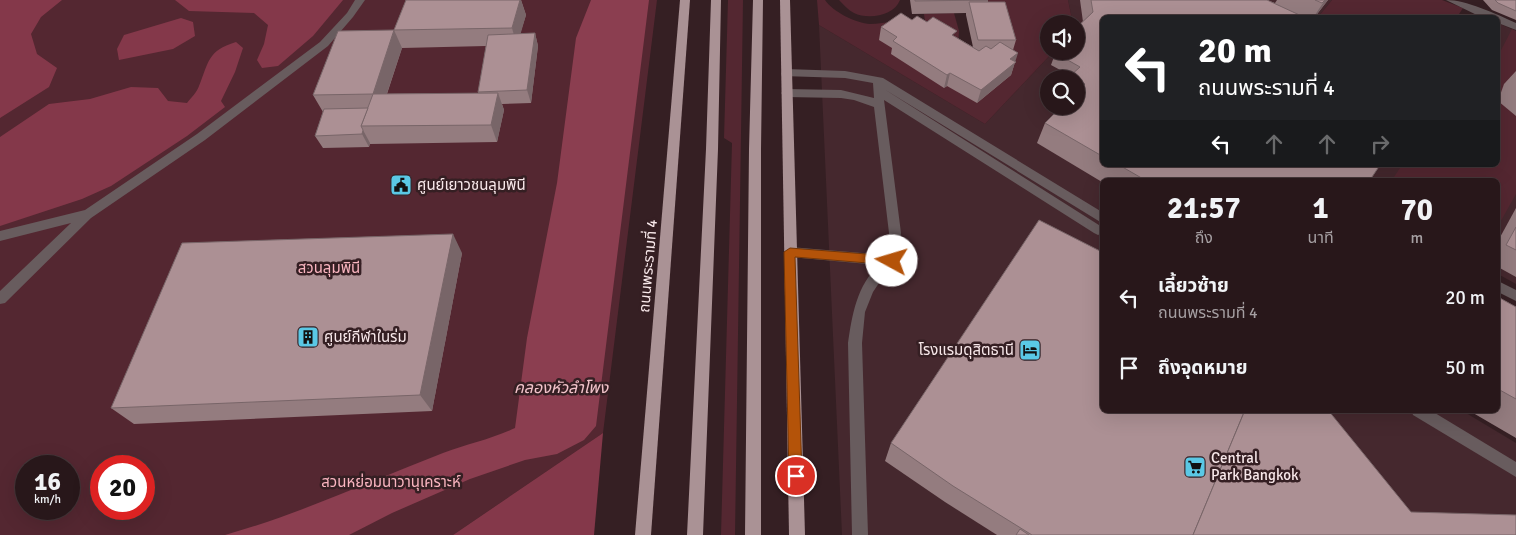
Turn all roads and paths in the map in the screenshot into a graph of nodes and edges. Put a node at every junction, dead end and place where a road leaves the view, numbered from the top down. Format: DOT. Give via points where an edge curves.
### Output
graph roads {
  1 [pos="360,0"];
  2 [pos="685,0"];
  3 [pos="716,0"];
  4 [pos="758,0"];
  5 [pos="785,0"];
  6 [pos="1451,0"];
  7 [pos="1486,15"];
  8 [pos="1500,20"];
  9 [pos="1516,27"];
  10 [pos="786,73"];
  11 [pos="878,86"];
  12 [pos="786,94"];
  13 [pos="880,105"];
  14 [pos="87,214"];
  15 [pos="1100,217"];
  16 [pos="1098,230"];
  17 [pos="0,236"];
  18 [pos="790,252"];
  19 [pos="892,261"];
  20 [pos="1500,287"];
  21 [pos="1516,296"];
  22 [pos="0,299"];
  23 [pos="1423,413"];
  24 [pos="1516,470"];
  25 [pos="643,535"];
  26 [pos="696,535"];
  27 [pos="753,535"];
  28 [pos="797,535"];
  29 [pos="860,535"];
  1 -- 14 [label="street" via="324,44 201,137"];
  2 -- 25 [label="main road, ถนนพระรามที่ 4"];
  3 -- 26 [label="main road"];
  4 -- 27 [label="main road"];
  5 -- 10 [label="main road"];
  6 -- 7 [label="street"];
  8 -- 9 [label="street"];
  10 -- 11 [label="street" via="846,74"];
  10 -- 12 [label="main road"];
  11 -- 13 [label="street"];
  11 -- 15 [label="street"];
  11 -- 16 [label="street"];
  12 -- 13 [label="street" via="841,94"];
  12 -- 18 [label="main road"];
  13 -- 19 [label="street" via="896,232"];
  14 -- 17 [label="street"];
  14 -- 22 [label="street"];
  18 -- 19 [label="street"];
  18 -- 28 [label="main road"];
  19 -- 29 [label="street" via="868,290 859,312 855,343"];
  20 -- 21 [label="street"];
  23 -- 24 [label="street"];
}
